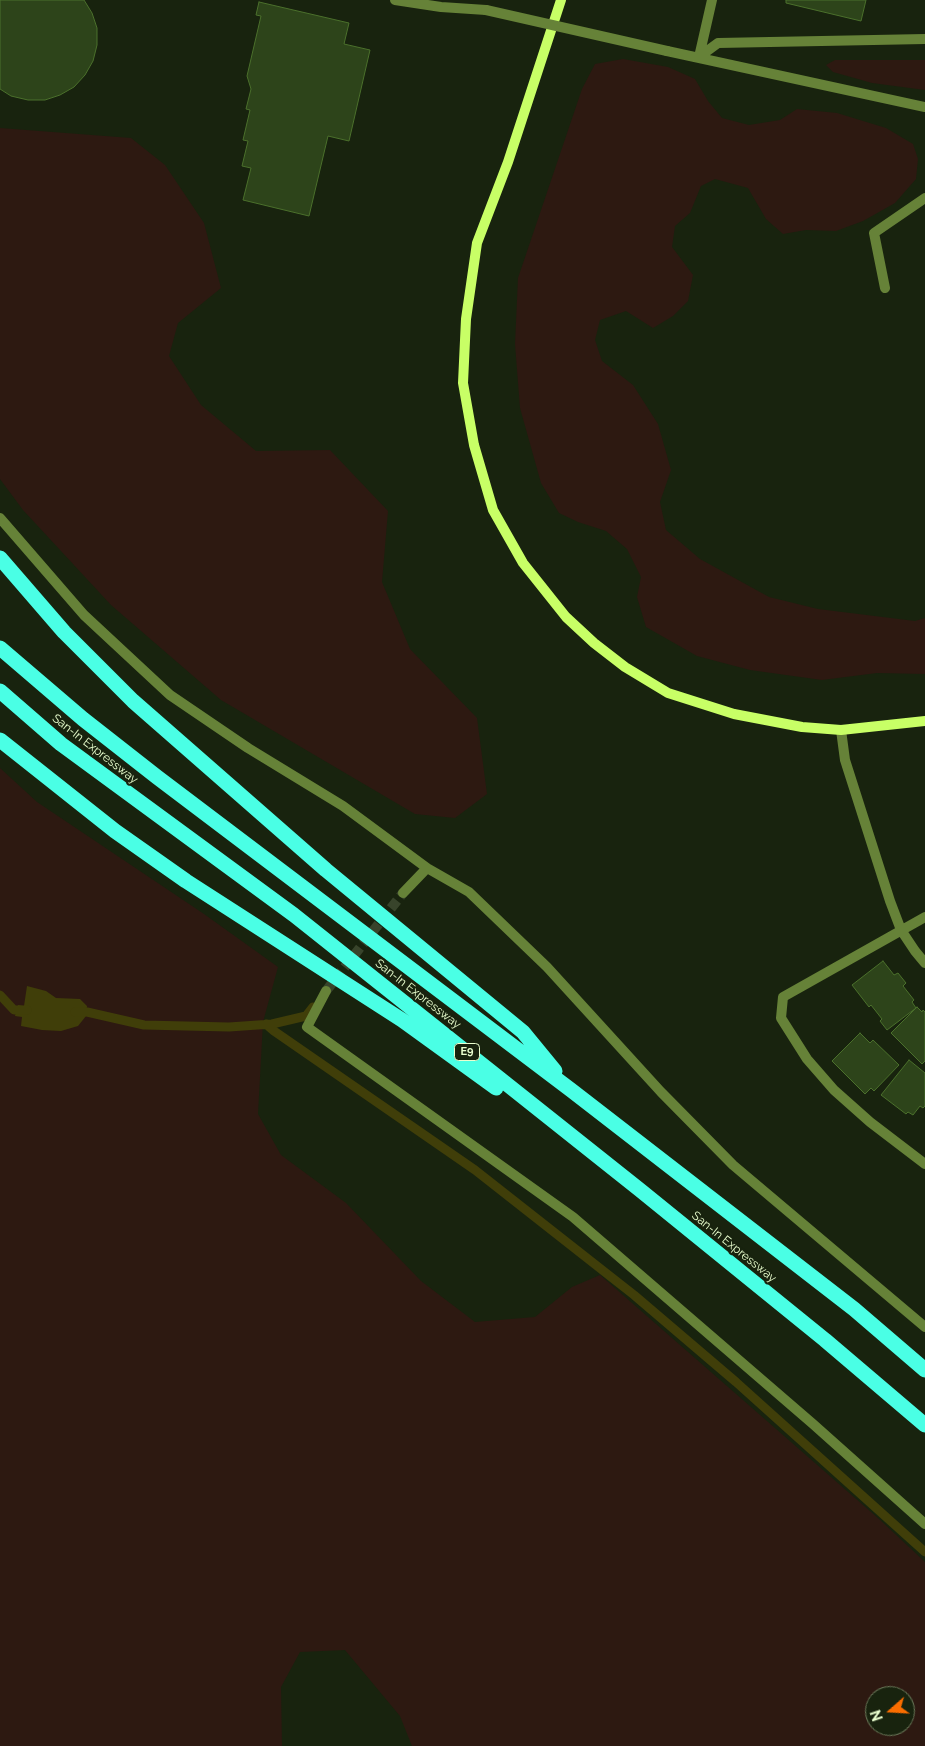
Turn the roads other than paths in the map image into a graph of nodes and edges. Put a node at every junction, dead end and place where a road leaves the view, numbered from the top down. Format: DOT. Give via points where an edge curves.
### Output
graph roads {
  1 [pos="395,0"];
  2 [pos="561,0"];
  3 [pos="712,0"];
  4 [pos="925,39"];
  5 [pos="699,57"];
  6 [pos="925,107"];
  7 [pos="925,198"];
  8 [pos="885,288"];
  9 [pos="0,518"];
  10 [pos="0,558"];
  11 [pos="0,648"];
  12 [pos="0,691"];
  13 [pos="925,721"];
  14 [pos="842,730"];
  15 [pos="0,740"];
  16 [pos="427,868"];
  17 [pos="403,893"];
  18 [pos="925,917"];
  19 [pos="901,930"];
  20 [pos="925,963"];
  21 [pos="326,991"];
  22 [pos="570,1090"];
  23 [pos="925,1164"];
  24 [pos="640,1190"];
  25 [pos="925,1327"];
  26 [pos="925,1370"];
  27 [pos="925,1425"];
  28 [pos="925,1524"];
  1 -- 5 [label="street, bridge" via="486,10"];
  2 -- 14 [label="street" via="508,162 477,243 466,319 463,383 474,445 493,510 523,563 566,617 625,667 668,693 734,714 802,727"];
  3 -- 5 [label="street"];
  4 -- 5 [label="street" via="718,43"];
  5 -- 6 [label="street"];
  7 -- 8 [label="street" via="874,233"];
  9 -- 16 [label="street" via="84,615 170,694 248,748 344,806"];
  10 -- 22 [label="highway" via="64,632 133,701 326,870 523,1032"];
  11 -- 22 [label="highway, San-In Expressway / E9" via="157,777"];
  12 -- 24 [label="highway, San-In Expressway / E9" via="61,744 294,915"];
  13 -- 14 [label="street"];
  14 -- 19 [label="street" via="845,760"];
  15 -- 24 [label="highway" via="114,831 402,1020"];
  16 -- 17 [label="street"];
  16 -- 25 [label="street" via="469,892 547,967 733,1165"];
  18 -- 19 [label="street"];
  19 -- 20 [label="street"];
  19 -- 23 [label="street" via="783,997 781,1018 807,1059 834,1090"];
  21 -- 28 [label="street" via="308,1027 573,1217"];
  22 -- 26 [label="highway, San-In Expressway / E9" via="854,1309"];
  24 -- 27 [label="highway, San-In Expressway / E9"];
}
